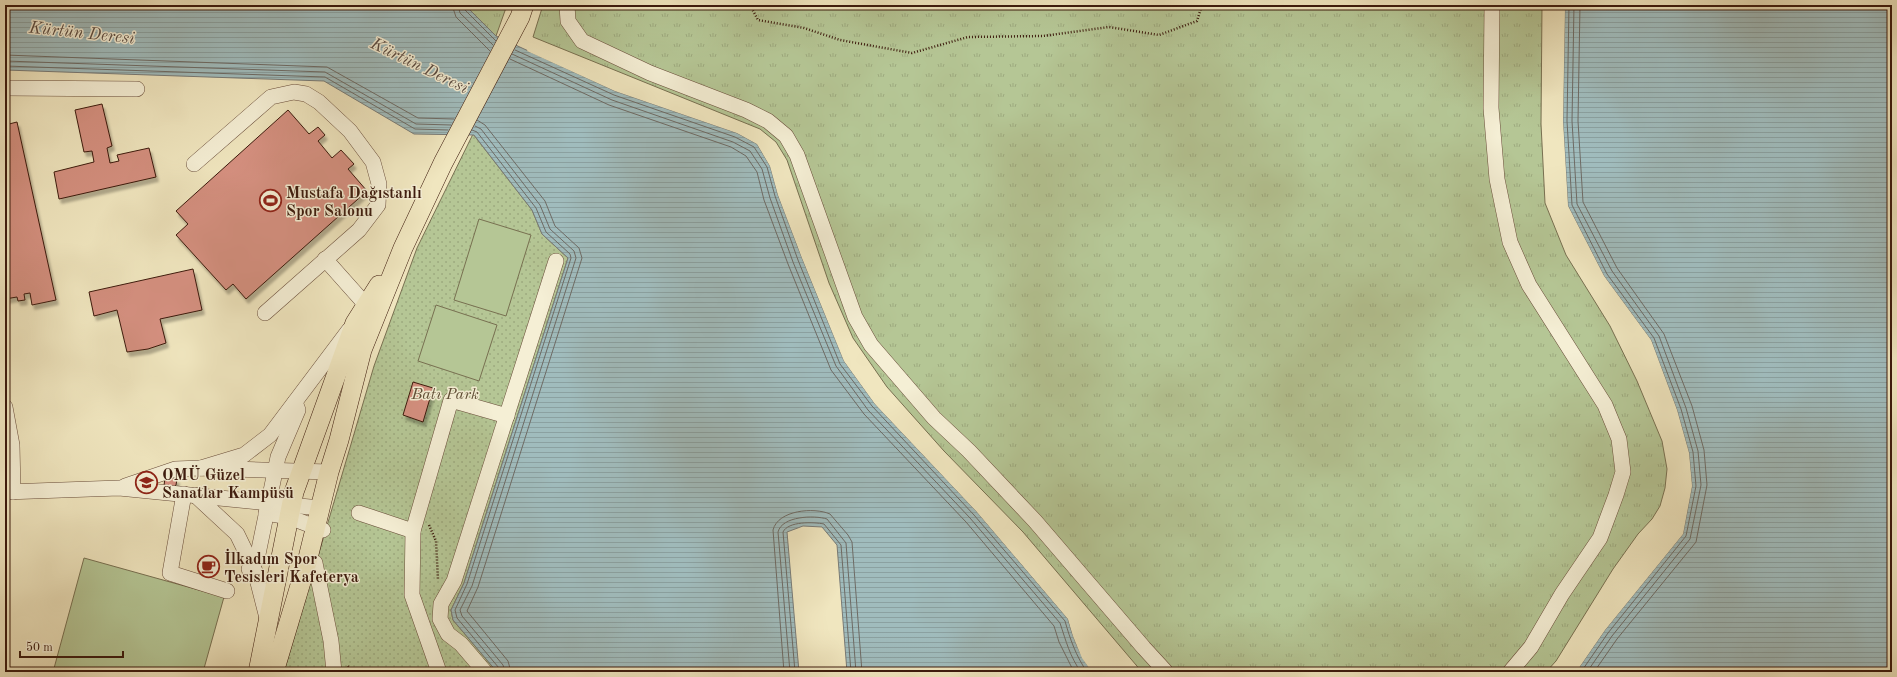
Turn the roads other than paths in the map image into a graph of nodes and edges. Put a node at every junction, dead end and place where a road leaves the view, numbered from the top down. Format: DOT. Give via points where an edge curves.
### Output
graph roads {
  1 [pos="567,5"];
  2 [pos="1492,5"];
  3 [pos="522,11"];
  4 [pos="5,88"];
  5 [pos="137,89"];
  6 [pos="194,164"];
  7 [pos="403,248"];
  8 [pos="325,259"];
  9 [pos="556,261"];
  10 [pos="366,305"];
  11 [pos="265,314"];
  12 [pos="355,323"];
  13 [pos="293,398"];
  14 [pos="5,407"];
  15 [pos="507,416"];
  16 [pos="201,468"];
  17 [pos="275,470"];
  18 [pos="302,470"];
  19 [pos="329,472"];
  20 [pos="119,488"];
  21 [pos="9,492"];
  22 [pos="190,494"];
  23 [pos="267,508"];
  24 [pos="320,508"];
  25 [pos="290,511"];
  26 [pos="359,513"];
  27 [pos="319,528"];
  28 [pos="414,531"];
  29 [pos="307,562"];
  30 [pos="251,567"];
  31 [pos="227,591"];
  32 [pos="268,622"];
  33 [pos="258,672"];
  34 [pos="274,672"];
  35 [pos="334,672"];
  36 [pos="439,672"];
  37 [pos="485,672"];
  38 [pos="1166,672"];
  39 [pos="1510,672"];
  1 -- 38 [label="street" via="568,21 582,41 650,74 746,110 768,121 786,136 797,155 855,317 871,345 934,418 1035,521"];
  2 -- 39 [label="street" via="1491,108 1497,179 1510,242 1529,285 1605,405 1619,439 1623,472 1600,538 1530,647"];
  3 -- 7 [label="main road" via="443,163"];
  4 -- 5 [label="street"];
  6 -- 8 [label="street" via="271,97 294,92 306,94 319,102 350,131 373,162 379,184 378,205 358,230"];
  7 -- 10 [label="main road"];
  7 -- 19 [label="main road" via="362,350"];
  8 -- 10 [label="street"];
  8 -- 11 [label="street"];
  9 -- 15 [label="street"];
  10 -- 12 [label="main road"];
  12 -- 13 [label="street"];
  12 -- 18 [label="main road"];
  13 -- 16 [label="street" via="270,435 244,455"];
  13 -- 17 [label="street" via="298,410"];
  14 -- 21 [label="street" via="12,445"];
  15 -- 28 [label="street" via="451,400"];
  15 -- 37 [label="street" via="454,581 441,604 440,619 448,634 461,644"];
  16 -- 17 [label="street"];
  16 -- 20 [label="street" via="175,469"];
  17 -- 18 [label="street"];
  17 -- 23 [label="street"];
  18 -- 19 [label="street"];
  18 -- 25 [label="main road"];
  19 -- 24 [label="main road"];
  20 -- 21 [label="street"];
  20 -- 22 [label="street"];
  22 -- 23 [label="street"];
  22 -- 30 [label="street" via="237,534"];
  22 -- 31 [label="street" via="170,573"];
  23 -- 25 [label="street"];
  23 -- 30 [label="street" via="257,559"];
  24 -- 25 [label="street"];
  24 -- 27 [label="main road"];
  25 -- 27 [label="street"];
  25 -- 32 [label="main road"];
  26 -- 28 [label="street"];
  27 -- 29 [label="main road"];
  28 -- 36 [label="street" via="412,595"];
  29 -- 34 [label="main road"];
  29 -- 35 [label="street" via="315,564"];
  30 -- 32 [label="street" via="262,595"];
  32 -- 33 [label="main road"];
}
